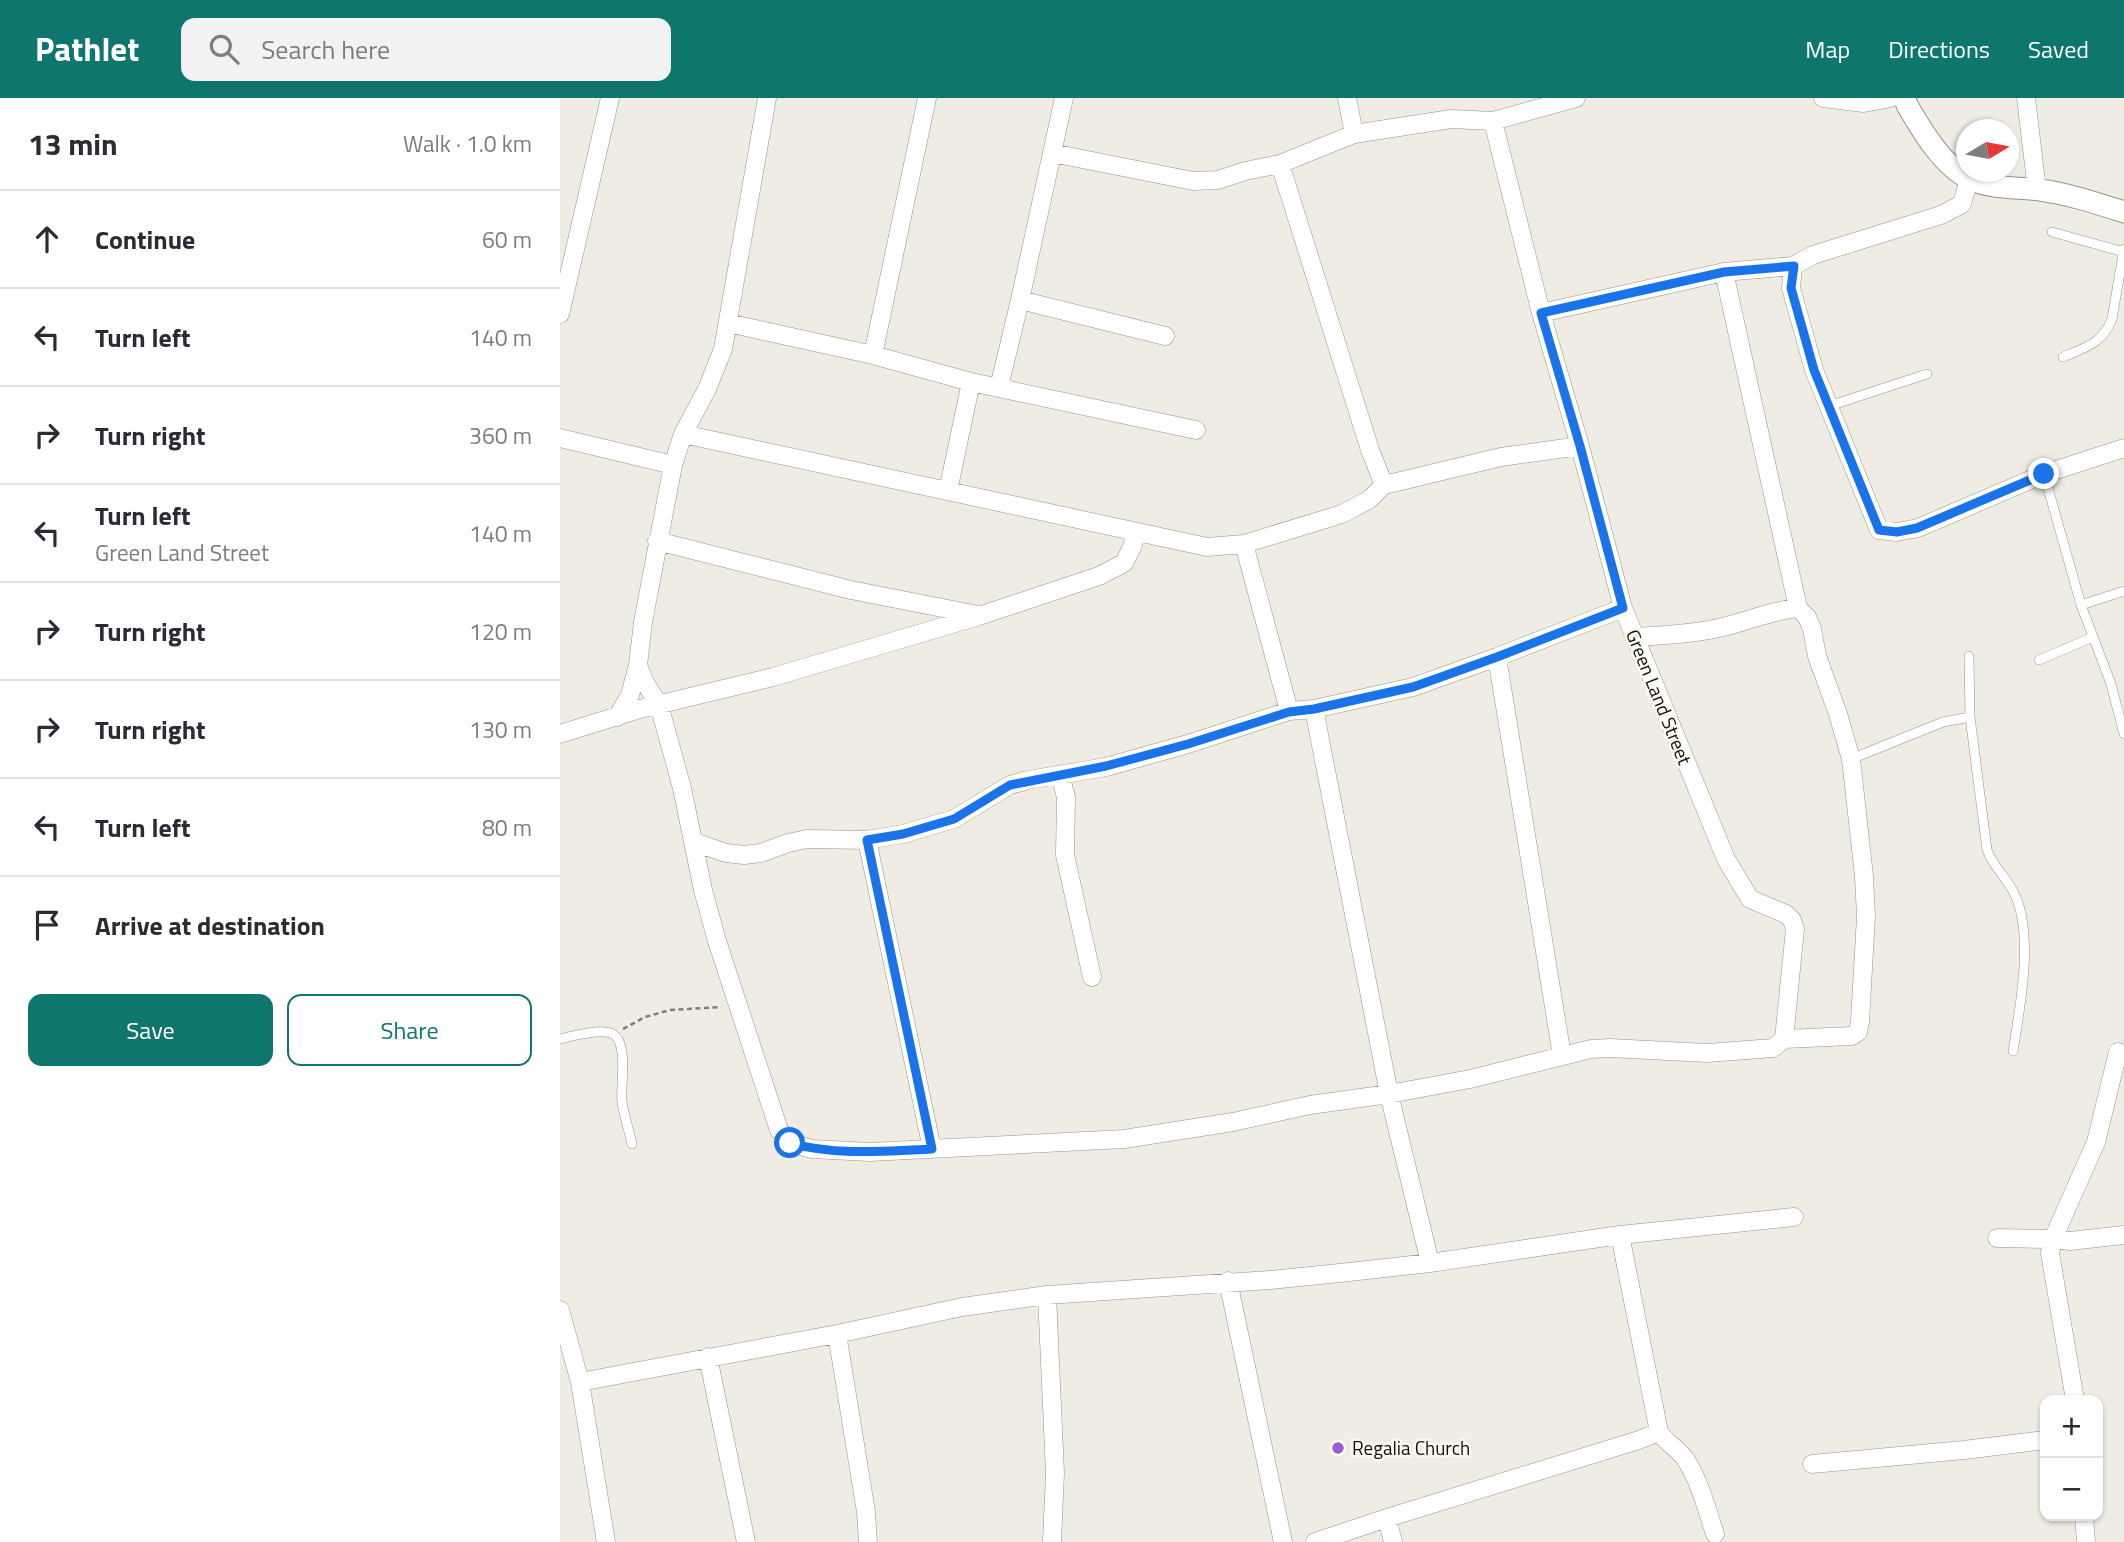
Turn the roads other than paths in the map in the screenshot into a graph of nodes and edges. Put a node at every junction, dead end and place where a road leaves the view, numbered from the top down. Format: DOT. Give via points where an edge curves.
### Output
graph roads {
  1 [pos="610,98"];
  2 [pos="767,98"];
  3 [pos="927,98"];
  4 [pos="1064,98"];
  5 [pos="1347,98"];
  6 [pos="1576,98"];
  7 [pos="1823,98"];
  8 [pos="1891,98"];
  9 [pos="1905,98"];
  10 [pos="2026,98"];
  11 [pos="1493,121"];
  12 [pos="1354,134"];
  13 [pos="1052,153"];
  14 [pos="1280,164"];
  15 [pos="1956,170"];
  16 [pos="1968,182"];
  17 [pos="1981,182"];
  18 [pos="2037,190"];
  19 [pos="2124,212"];
  20 [pos="2052,232"];
  21 [pos="2124,251"];
  22 [pos="1794,266"];
  23 [pos="1724,272"];
  24 [pos="1020,300"];
  25 [pos="1541,313"];
  26 [pos="560,314"];
  27 [pos="728,323"];
  28 [pos="1165,336"];
  29 [pos="873,355"];
  30 [pos="2063,357"];
  31 [pos="1927,374"];
  32 [pos="971,382"];
  33 [pos="999,387"];
  34 [pos="1829,406"];
  35 [pos="1196,430"];
  36 [pos="683,434"];
  37 [pos="560,438"];
  38 [pos="1580,446"];
  39 [pos="2124,448"];
  40 [pos="673,465"];
  41 [pos="2044,474"];
  42 [pos="1384,485"];
  43 [pos="948,491"];
  44 [pos="1134,532"];
  45 [pos="657,541"];
  46 [pos="1244,544"];
  47 [pos="2124,591"];
  48 [pos="2081,605"];
  49 [pos="1623,608"];
  50 [pos="1798,608"];
  51 [pos="979,615"];
  52 [pos="1634,637"];
  53 [pos="2093,637"];
  54 [pos="1969,656"];
  55 [pos="1497,657"];
  56 [pos="2039,660"];
  57 [pos="638,665"];
  58 [pos="659,705"];
  59 [pos="1314,709"];
  60 [pos="1289,712"];
  61 [pos="617,717"];
  62 [pos="1970,718"];
  63 [pos="560,734"];
  64 [pos="2124,734"];
  65 [pos="1851,759"];
  66 [pos="1060,775"];
  67 [pos="867,840"];
  68 [pos="694,842"];
  69 [pos="1092,977"];
  70 [pos="560,1039"];
  71 [pos="1784,1039"];
  72 [pos="2013,1051"];
  73 [pos="2119,1052"];
  74 [pos="1562,1056"];
  75 [pos="1389,1094"];
  76 [pos="632,1144"];
  77 [pos="932,1149"];
  78 [pos="1794,1217"];
  79 [pos="1620,1235"];
  80 [pos="2124,1235"];
  81 [pos="1997,1238"];
  82 [pos="2053,1240"];
  83 [pos="1430,1263"];
  84 [pos="1228,1281"];
  85 [pos="1047,1295"];
  86 [pos="560,1310"];
  87 [pos="837,1334"];
  88 [pos="708,1357"];
  89 [pos="580,1382"];
  90 [pos="2074,1395"];
  91 [pos="1658,1432"];
  92 [pos="2040,1441"];
  93 [pos="1812,1464"];
  94 [pos="1387,1518"];
  95 [pos="2084,1521"];
  96 [pos="1715,1534"];
  97 [pos="606,1542"];
  98 [pos="746,1542"];
  99 [pos="868,1542"];
  100 [pos="1052,1542"];
  101 [pos="1283,1542"];
  102 [pos="1315,1542"];
  103 [pos="1393,1542"];
  104 [pos="2086,1542"];
  1 -- 26 [label="street"];
  2 -- 27 [label="street"];
  3 -- 29 [label="street"];
  4 -- 13 [label="street"];
  5 -- 12 [label="street"];
  6 -- 11 [label="street"];
  7 -- 8 [label="street" via="1864,103"];
  9 -- 15 [label="street" via="1933,145"];
  10 -- 18 [label="street"];
  11 -- 12 [label="street" via="1451,119"];
  11 -- 25 [label="street, Green Land Street"];
  12 -- 14 [label="street"];
  13 -- 14 [label="street" via="1193,181 1218,180"];
  13 -- 24 [label="street"];
  14 -- 42 [label="street"];
  16 -- 22 [label="street" via="1962,204 1941,215"];
  17 -- 18 [label="street"];
  18 -- 19 [label="street"];
  20 -- 21 [label="lane"];
  21 -- 30 [label="lane" via="2108,328 2091,345"];
  22 -- 23 [label="street"];
  22 -- 34 [label="street" via="1791,288"];
  23 -- 25 [label="street"];
  23 -- 50 [label="street"];
  24 -- 28 [label="street"];
  24 -- 33 [label="street"];
  25 -- 38 [label="street, Green Land Street"];
  27 -- 29 [label="street"];
  27 -- 36 [label="street" via="708,389"];
  29 -- 32 [label="street"];
  31 -- 34 [label="lane"];
  32 -- 33 [label="street"];
  32 -- 43 [label="street"];
  33 -- 35 [label="street"];
  34 -- 41 [label="street" via="1879,530 1917,528"];
  36 -- 40 [label="street"];
  36 -- 43 [label="street"];
  37 -- 40 [label="street"];
  38 -- 42 [label="street" via="1501,457"];
  38 -- 49 [label="street, Green Land Street"];
  39 -- 41 [label="street"];
  40 -- 45 [label="street"];
  41 -- 48 [label="lane"];
  42 -- 46 [label="street" via="1370,499 1342,514"];
  43 -- 44 [label="street"];
  44 -- 46 [label="street" via="1207,547"];
  44 -- 51 [label="street" via="1124,563 1099,576"];
  45 -- 51 [label="street" via="851,590"];
  45 -- 57 [label="street"];
  46 -- 60 [label="street"];
  47 -- 48 [label="lane"];
  48 -- 53 [label="lane"];
  49 -- 52 [label="street, Green Land Street"];
  49 -- 55 [label="street"];
  50 -- 52 [label="street" via="1724,627"];
  50 -- 65 [label="street" via="1812,629 1816,656"];
  51 -- 58 [label="street" via="772,677"];
  52 -- 71 [label="street, Green Land Street" via="1726,859 1750,900 1792,920 1795,929"];
  53 -- 56 [label="lane"];
  53 -- 64 [label="lane"];
  54 -- 62 [label="lane"];
  55 -- 59 [label="street" via="1413,687"];
  55 -- 74 [label="street"];
  57 -- 58 [label="street"];
  57 -- 61 [label="street" via="630,695"];
  58 -- 61 [label="street"];
  58 -- 68 [label="street"];
  59 -- 60 [label="street"];
  59 -- 75 [label="street"];
  60 -- 66 [label="street" via="1188,744"];
  61 -- 63 [label="street"];
  62 -- 65 [label="lane" via="1943,722"];
  62 -- 72 [label="lane" via="1987,850 2013,891 2023,933 2022,996"];
  65 -- 71 [label="street" via="1866,916 1858,1032 1847,1038"];
  66 -- 67 [label="street" via="1010,785 954,819"];
  66 -- 69 [label="street" via="1066,797 1065,855"];
  67 -- 68 [label="street" via="807,839 744,855"];
  67 -- 77 [label="street"];
  68 -- 77 [label="street" via="710,915 779,1130 790,1143 812,1149"];
  70 -- 76 [label="lane" via="606,1032 620,1042 622,1102"];
  71 -- 74 [label="street" via="1773,1048 1760,1050 1707,1053 1610,1048"];
  73 -- 82 [label="street" via="2096,1142"];
  74 -- 75 [label="street"];
  75 -- 77 [label="street" via="1124,1139"];
  75 -- 83 [label="street"];
  78 -- 79 [label="street"];
  79 -- 83 [label="street"];
  79 -- 91 [label="street"];
  80 -- 82 [label="street"];
  81 -- 82 [label="street"];
  82 -- 90 [label="street" via="2050,1252"];
  83 -- 84 [label="street"];
  84 -- 85 [label="street"];
  84 -- 101 [label="street"];
  85 -- 87 [label="street" via="962,1307"];
  85 -- 100 [label="street" via="1055,1473"];
  86 -- 89 [label="street"];
  87 -- 88 [label="street"];
  87 -- 99 [label="street"];
  88 -- 89 [label="street"];
  88 -- 98 [label="street"];
  89 -- 97 [label="street"];
  91 -- 94 [label="street"];
  91 -- 96 [label="street" via="1686,1460"];
  92 -- 93 [label="street"];
  94 -- 102 [label="street"];
  94 -- 103 [label="street"];
  95 -- 104 [label="street"];
}
